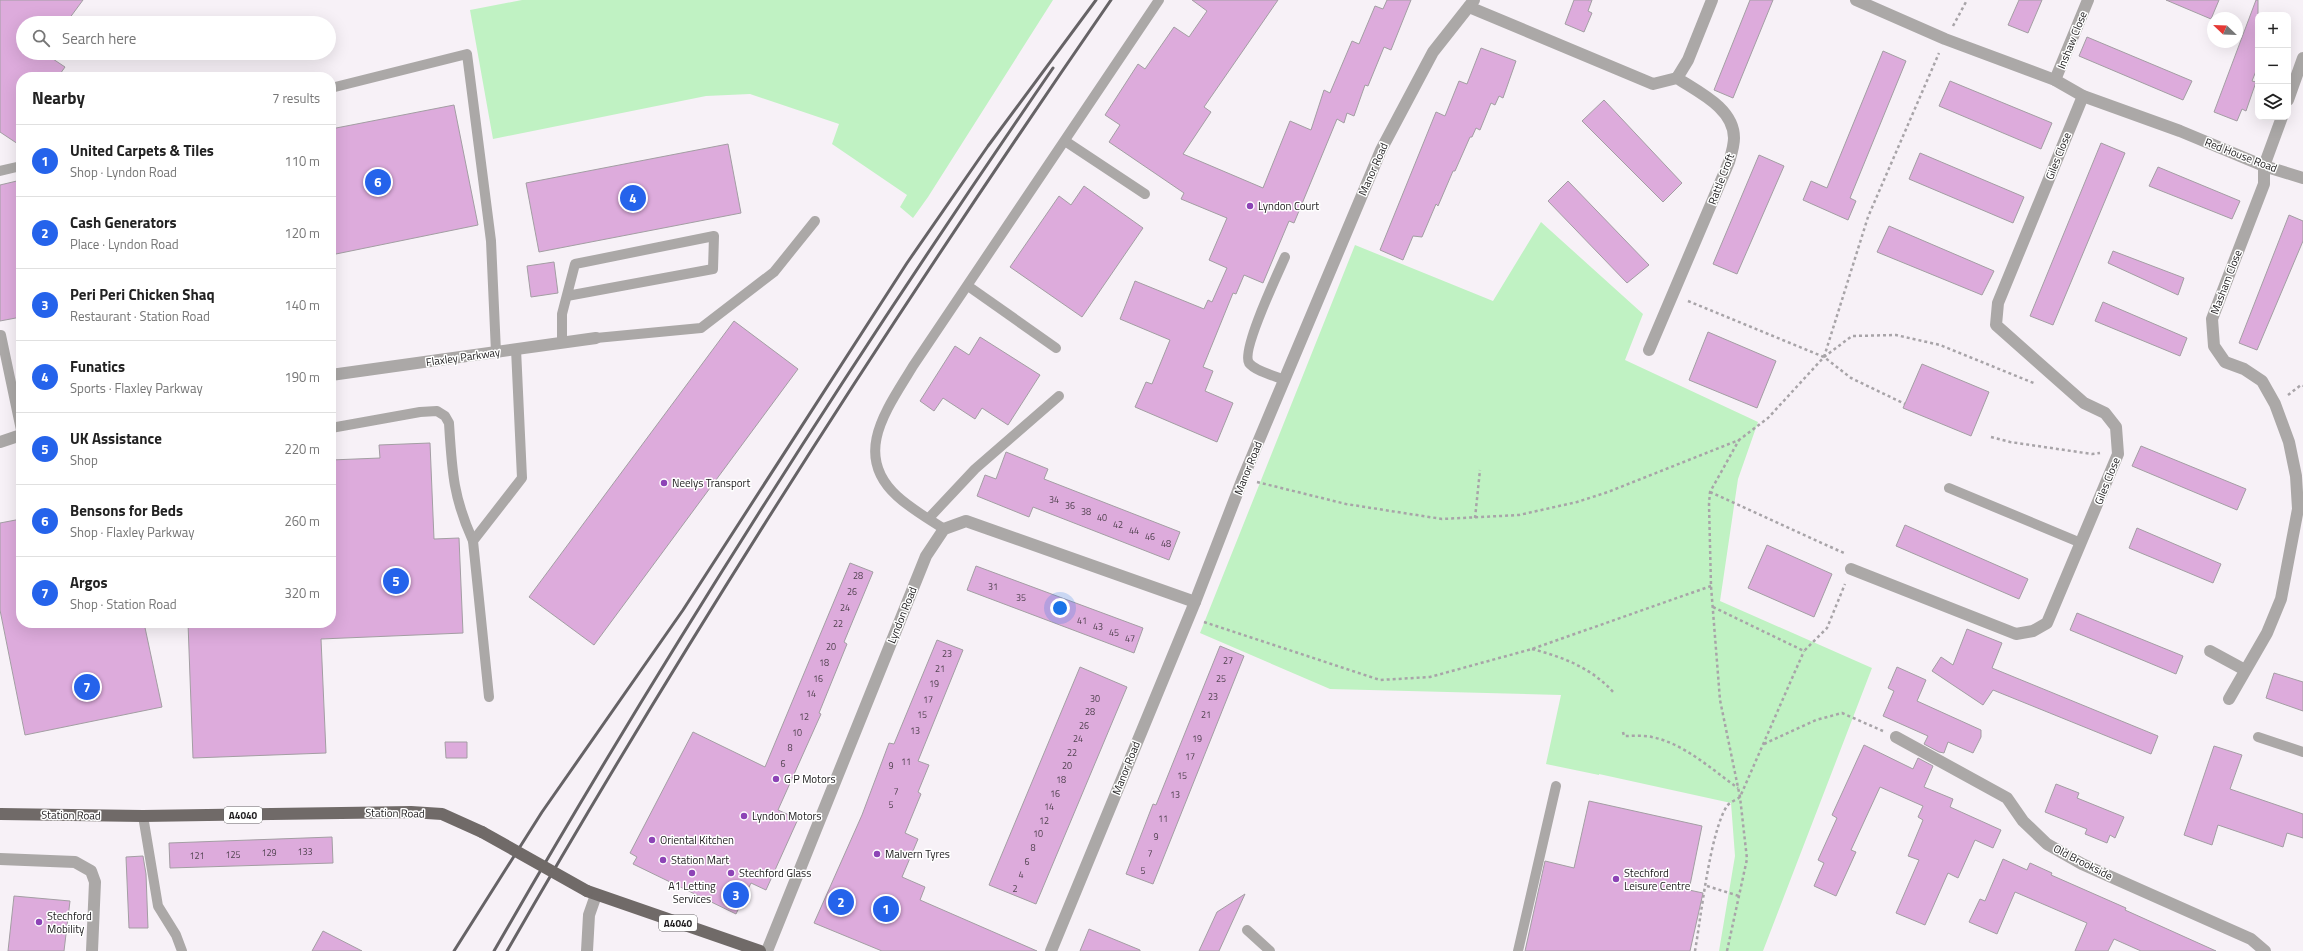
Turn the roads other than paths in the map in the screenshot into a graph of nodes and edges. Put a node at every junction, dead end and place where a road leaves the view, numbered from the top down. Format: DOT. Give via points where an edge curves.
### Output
graph roads {
  1 [pos="1159,0"];
  2 [pos="1712,0"];
  3 [pos="1856,0"];
  4 [pos="2088,0"];
  5 [pos="1472,3"];
  6 [pos="2303,58"];
  7 [pos="1677,78"];
  8 [pos="2055,80"];
  9 [pos="336,87"];
  10 [pos="2291,92"];
  11 [pos="2082,96"];
  12 [pos="2281,120"];
  13 [pos="1065,141"];
  14 [pos="2264,166"];
  15 [pos="16,167"];
  16 [pos="0,171"];
  17 [pos="2303,178"];
  18 [pos="1145,194"];
  19 [pos="815,222"];
  20 [pos="1285,256"];
  21 [pos="968,286"];
  22 [pos="567,296"];
  23 [pos="1,335"];
  24 [pos="596,338"];
  25 [pos="562,343"];
  26 [pos="1056,348"];
  27 [pos="516,349"];
  28 [pos="1649,350"];
  29 [pos="496,352"];
  30 [pos="336,375"];
  31 [pos="1285,380"];
  32 [pos="1059,396"];
  33 [pos="16,406"];
  34 [pos="336,427"];
  35 [pos="16,437"];
  36 [pos="0,442"];
  37 [pos="1948,488"];
  38 [pos="929,518"];
  39 [pos="944,529"];
  40 [pos="473,541"];
  41 [pos="2082,543"];
  42 [pos="1851,569"];
  43 [pos="1195,602"];
  44 [pos="2210,651"];
  45 [pos="2244,670"];
  46 [pos="489,697"];
  47 [pos="2230,699"];
  48 [pos="1896,737"];
  49 [pos="2258,737"];
  50 [pos="2303,752"];
  51 [pos="1556,786"];
  52 [pos="0,814"];
  53 [pos="143,816"];
  54 [pos="0,859"];
  55 [pos="591,893"];
  56 [pos="1247,930"];
  57 [pos="92,951"];
  58 [pos="182,951"];
  59 [pos="587,951"];
  60 [pos="760,951"];
  61 [pos="767,951"];
  62 [pos="1051,951"];
  63 [pos="1270,951"];
  64 [pos="1518,951"];
  65 [pos="2265,951"];
  1 -- 13 [label="lane"];
  2 -- 7 [label="street" via="1688,60"];
  3 -- 8 [label="street, Red House Road" via="1945,39"];
  4 -- 8 [label="street, Inshaw Close"];
  5 -- 7 [label="street" via="1653,84"];
  5 -- 31 [label="street, Manor Road" via="1433,52 1381,150"];
  6 -- 10 [label="street"];
  7 -- 28 [label="street, Rattle Croft" via="1720,107 1731,123 1734,138 1729,162"];
  8 -- 11 [label="street, Red House Road"];
  9 -- 29 [label="lane" via="468,54 491,241"];
  11 -- 14 [label="street, Red House Road" via="2180,131"];
  11 -- 41 [label="street, Giles Close" via="1998,303 1996,325 2084,403 2105,413 2116,427 2118,454"];
  12 -- 14 [label="street, Masham Close"];
  13 -- 18 [label="lane"];
  13 -- 21 [label="lane"];
  14 -- 17 [label="street, Red House Road"];
  14 -- 45 [label="street, Masham Close" via="2264,184 2212,319 2214,346 2225,362 2244,369 2262,381 2275,404 2289,442 2296,476 2298,509 2281,599 2267,633"];
  15 -- 16 [label="lane"];
  19 -- 24 [label="lane" via="774,272 702,328"];
  20 -- 31 [label="lane" via="1251,338 1247,356 1252,366"];
  21 -- 26 [label="lane"];
  21 -- 38 [label="lane" via="881,419 876,439 874,461 879,476 897,496"];
  22 -- 22 [label="lane" via="575,264 714,236 713,269"];
  22 -- 25 [label="lane" via="562,314"];
  23 -- 33 [label="lane"];
  24 -- 25 [label="street, Flaxley Parkway"];
  25 -- 27 [label="street, Flaxley Parkway"];
  27 -- 29 [label="street, Flaxley Parkway"];
  27 -- 40 [label="lane" via="522,478"];
  29 -- 30 [label="street, Flaxley Parkway"];
  31 -- 43 [label="street, Manor Road" via="1243,478"];
  32 -- 38 [label="lane" via="975,469"];
  34 -- 40 [label="lane" via="420,412 437,411 445,416 449,424 453,480 458,502"];
  35 -- 36 [label="street"];
  37 -- 41 [label="lane"];
  38 -- 39 [label="lane"];
  39 -- 43 [label="street" via="966,521"];
  39 -- 61 [label="street, Lyndon Road" via="926,556"];
  40 -- 46 [label="lane"];
  41 -- 42 [label="street, Giles Close" via="2047,623 2033,631 2016,634"];
  43 -- 62 [label="street, Manor Road"];
  44 -- 45 [label="street"];
  45 -- 47 [label="street, Masham Close"];
  48 -- 65 [label="street, Old Brookside" via="2007,798 2024,821 2047,844 2082,864 2252,939"];
  49 -- 50 [label="lane"];
  51 -- 64 [label="lane"];
  52 -- 53 [label="main road, Station Road / A4040"];
  53 -- 55 [label="main road, Station Road / A4040, bridge" via="411,812 442,814 482,832"];
  53 -- 58 [label="lane" via="158,906 176,935"];
  54 -- 57 [label="street" via="75,862 91,871 95,882"];
  55 -- 59 [label="street"];
  55 -- 60 [label="main road, Station Road / A4040"];
  56 -- 63 [label="lane"];
}
